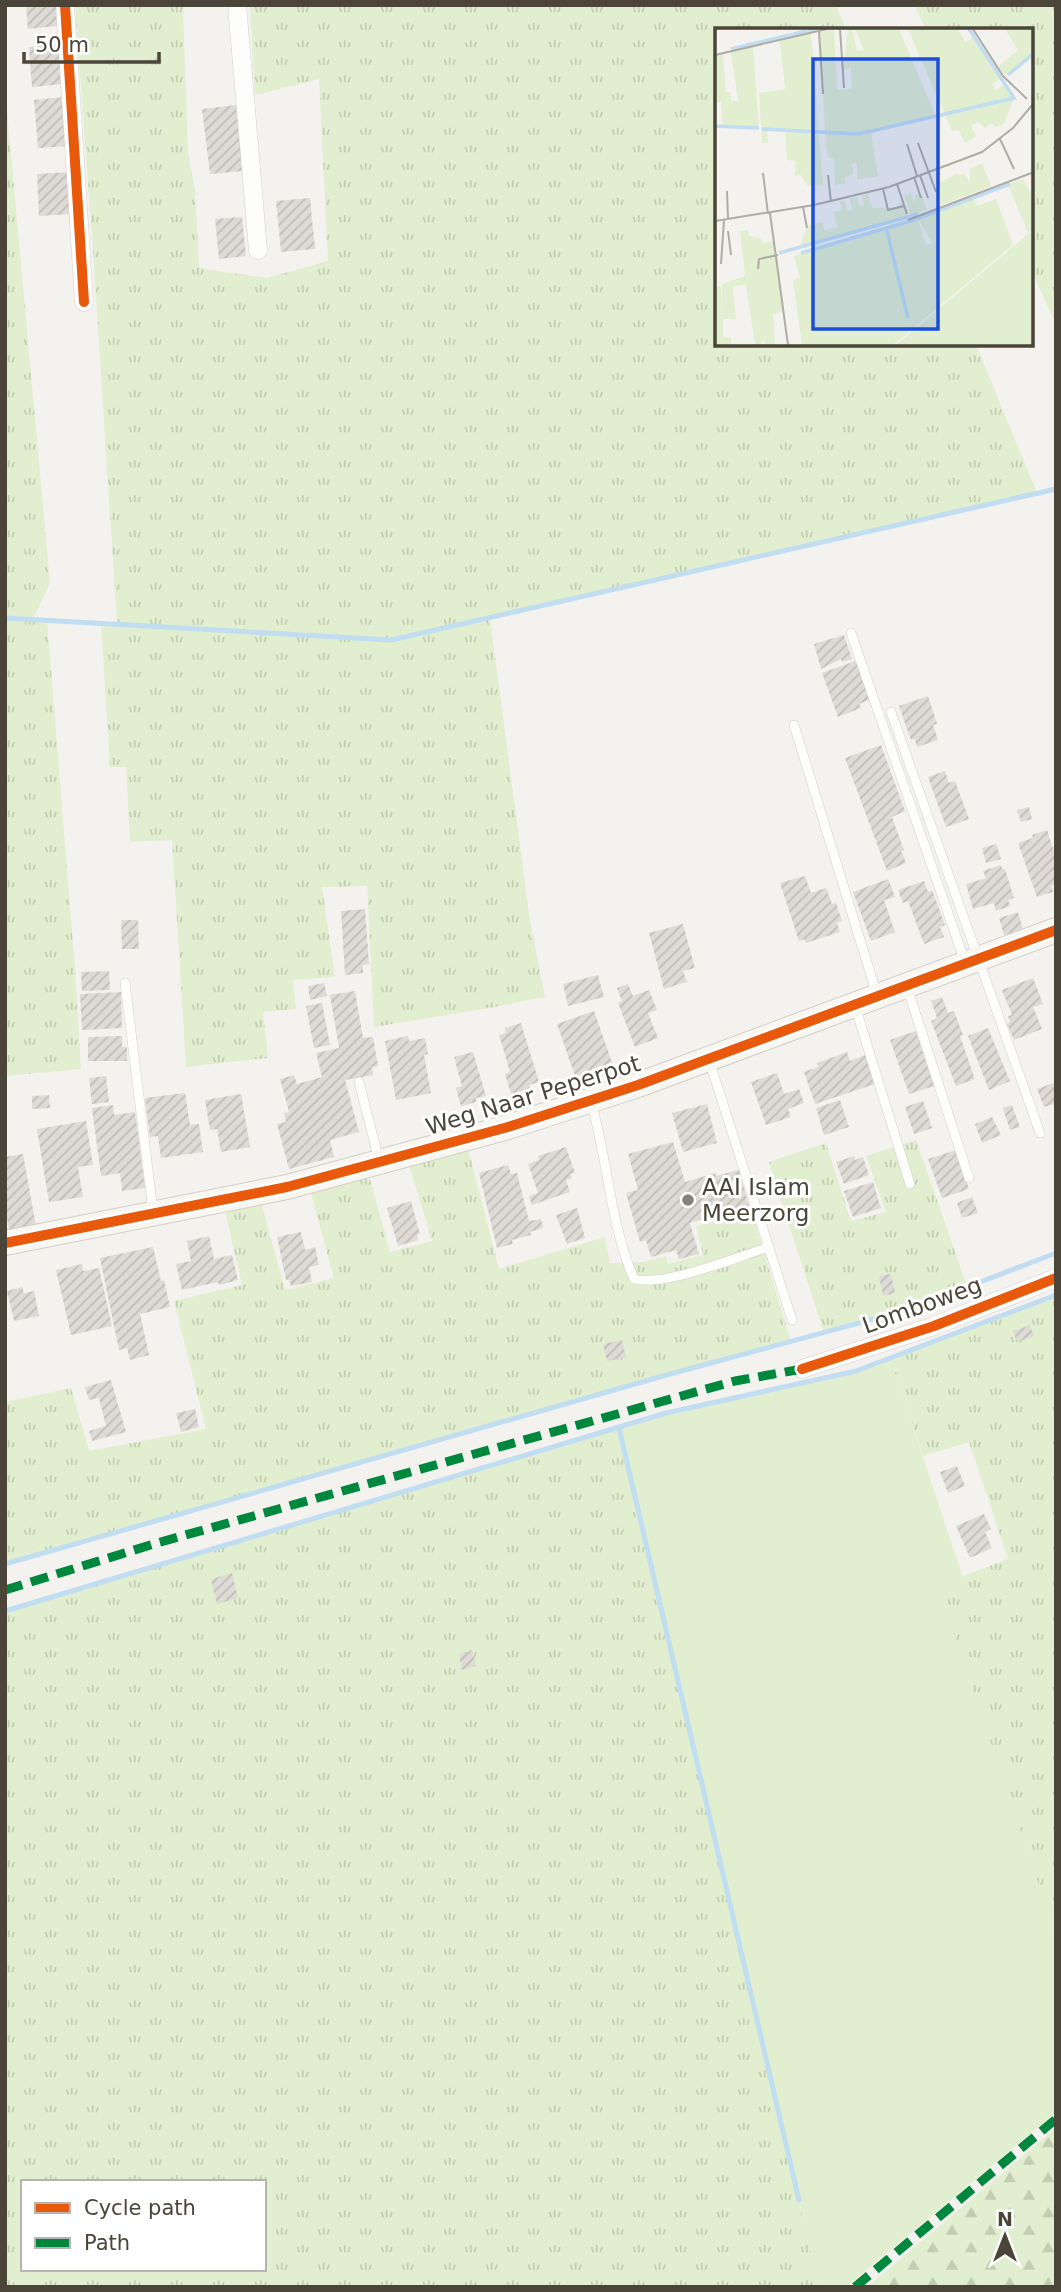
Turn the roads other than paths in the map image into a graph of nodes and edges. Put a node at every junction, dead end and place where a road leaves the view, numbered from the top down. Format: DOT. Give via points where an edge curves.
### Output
graph roads {
  1 [pos="65,5"];
  2 [pos="237,5"];
  3 [pos="258,250"];
  4 [pos="84,302"];
  5 [pos="851,634"];
  6 [pos="891,712"];
  7 [pos="794,725"];
  8 [pos="1056,930"];
  9 [pos="972,961"];
  10 [pos="125,983"];
  11 [pos="906,986"];
  12 [pos="866,1000"];
  13 [pos="708,1059"];
  14 [pos="359,1082"];
  15 [pos="591,1101"];
  16 [pos="1040,1133"];
  17 [pos="379,1162"];
  18 [pos="970,1178"];
  19 [pos="910,1184"];
  20 [pos="153,1213"];
  21 [pos="5,1243"];
  22 [pos="769,1247"];
  23 [pos="1056,1278"];
  24 [pos="792,1320"];
  25 [pos="802,1369"];
  1 -- 4 [label="street"];
  2 -- 3 [label="street"];
  5 -- 9 [label="lane"];
  6 -- 9 [label="lane"];
  7 -- 12 [label="lane"];
  8 -- 9 [label="street, Weg Naar Peperpot"];
  9 -- 11 [label="street, Weg Naar Peperpot"];
  9 -- 16 [label="lane"];
  10 -- 20 [label="lane"];
  11 -- 12 [label="street, Weg Naar Peperpot"];
  11 -- 18 [label="lane"];
  12 -- 13 [label="street, Weg Naar Peperpot"];
  12 -- 19 [label="lane"];
  13 -- 15 [label="street, Weg Naar Peperpot"];
  13 -- 22 [label="lane"];
  14 -- 17 [label="lane"];
  15 -- 17 [label="street, Weg Naar Peperpot"];
  15 -- 22 [label="lane" via="622,1246 634,1279 666,1278"];
  17 -- 20 [label="street, Weg Naar Peperpot" via="287,1187"];
  20 -- 21 [label="street, Weg Naar Peperpot"];
  22 -- 24 [label="lane"];
  23 -- 25 [label="street, Lomboweg" via="934,1326"];
}
